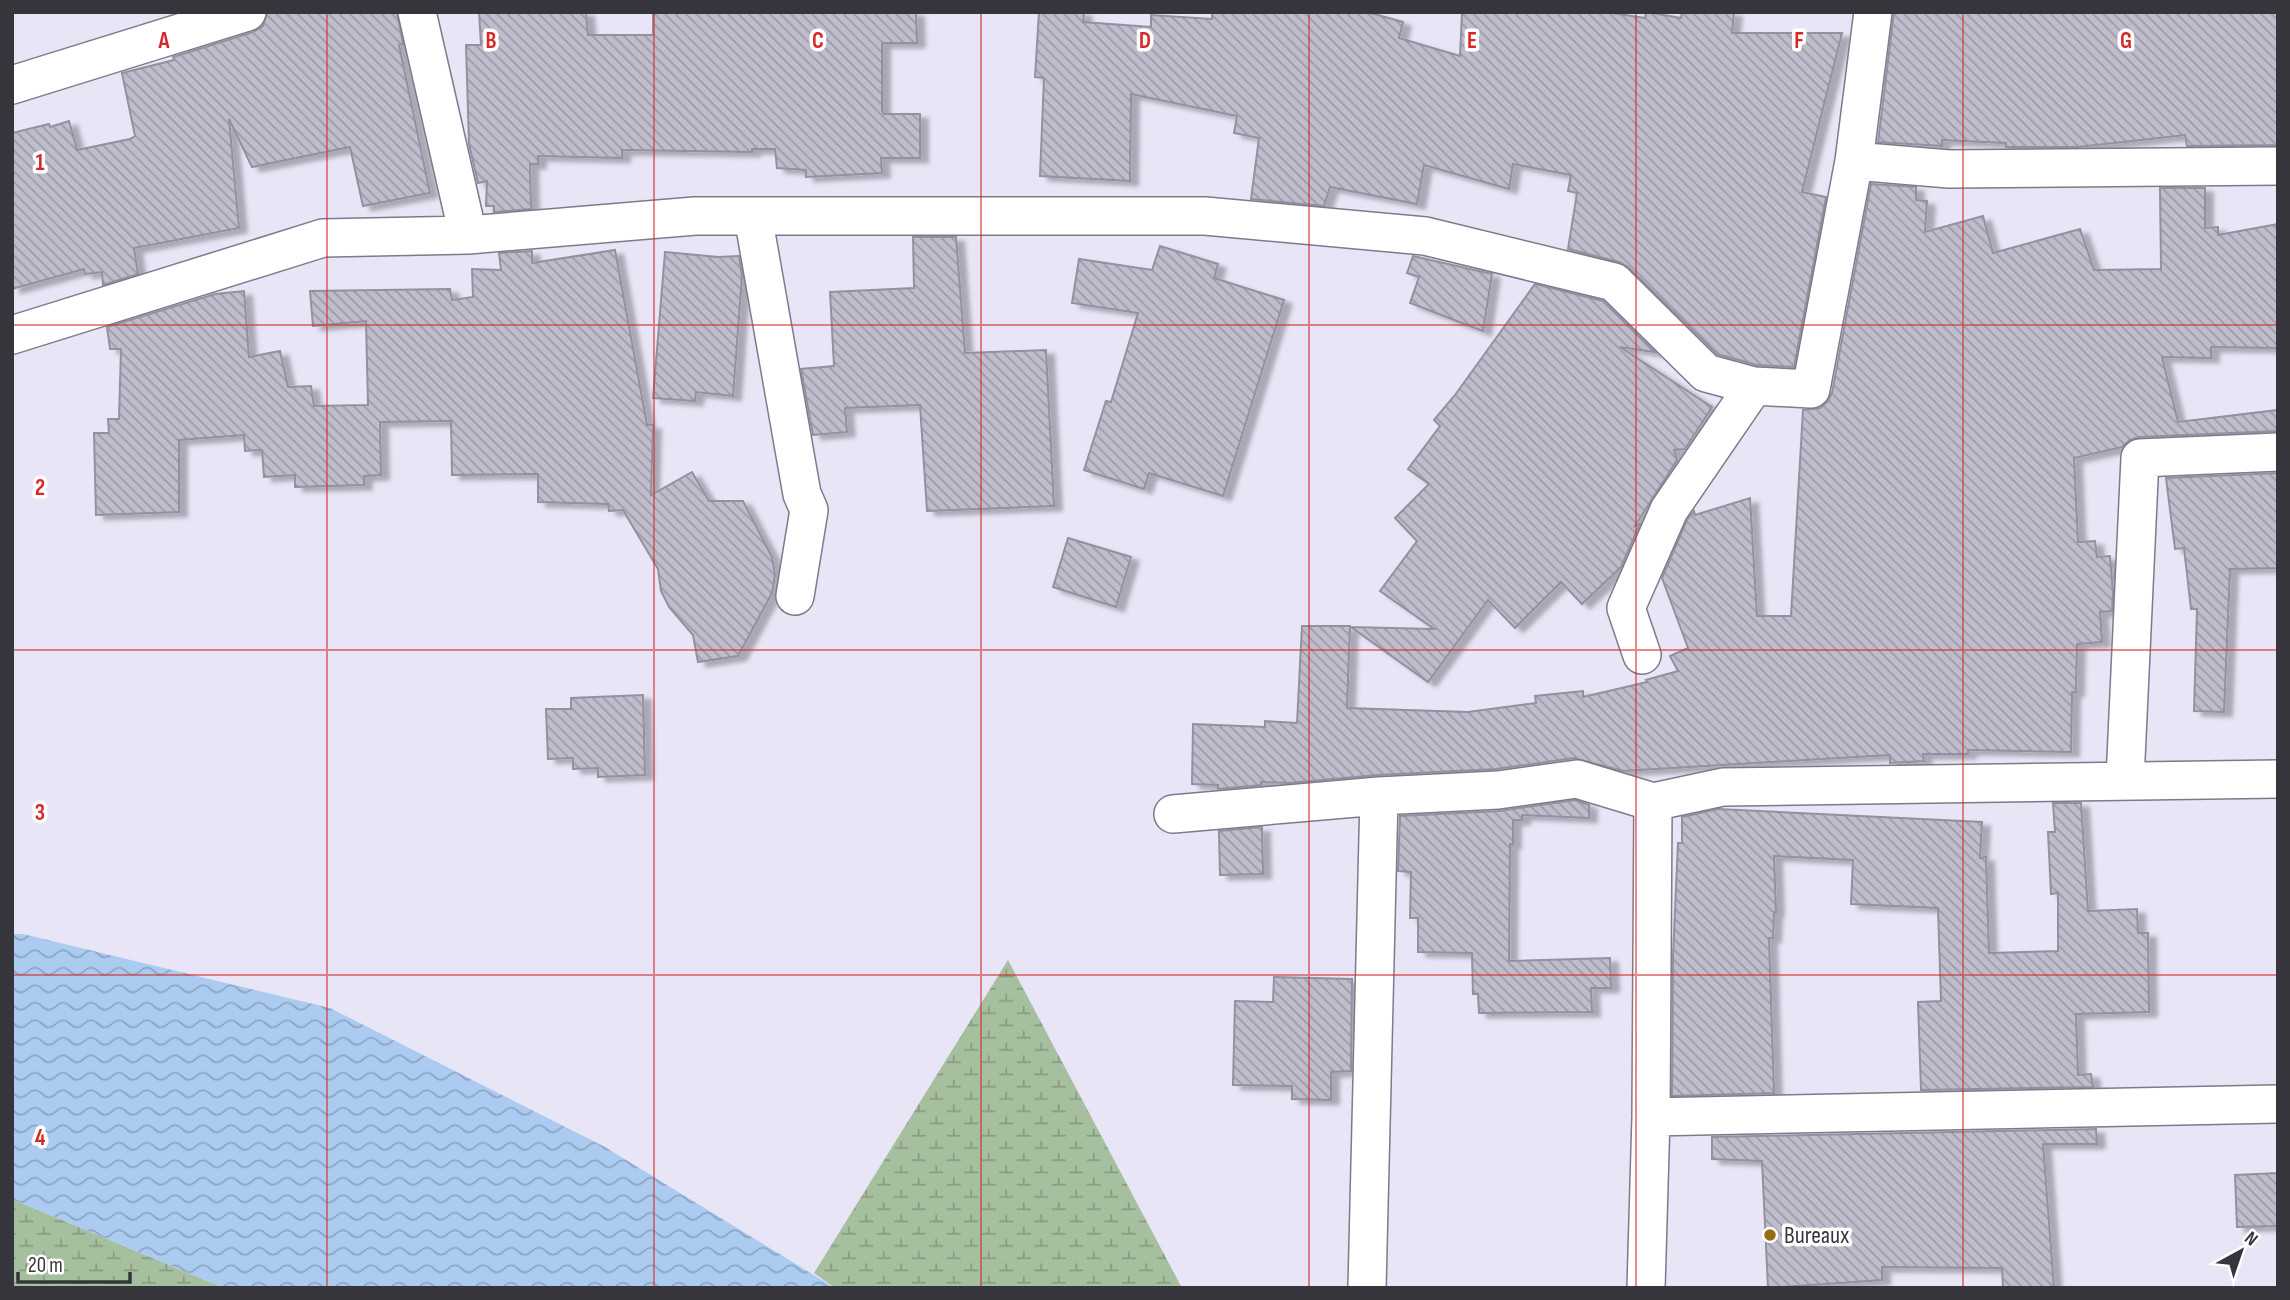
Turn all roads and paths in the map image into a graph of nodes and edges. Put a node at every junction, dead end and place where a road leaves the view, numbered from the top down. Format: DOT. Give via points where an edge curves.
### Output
graph roads {
  1 [pos="247,12"];
  2 [pos="416,12"];
  3 [pos="1873,12"];
  4 [pos="12,85"];
  5 [pos="1854,162"];
  6 [pos="2278,166"];
  7 [pos="754,216"];
  8 [pos="468,235"];
  9 [pos="12,335"];
  10 [pos="1754,386"];
  11 [pos="2278,452"];
  12 [pos="795,596"];
  13 [pos="1643,655"];
  14 [pos="2278,779"];
  15 [pos="2125,780"];
  16 [pos="1380,796"];
  17 [pos="1653,802"];
  18 [pos="1172,814"];
  19 [pos="2278,1104"];
  20 [pos="1651,1117"];
  21 [pos="1367,1288"];
  22 [pos="1646,1288"];
  1 -- 4 [label="street"];
  2 -- 8 [label="street"];
  3 -- 5 [label="street"];
  5 -- 6 [label="street" via="1949,169"];
  5 -- 10 [label="street" via="1811,389"];
  7 -- 8 [label="street" via="695,216"];
  7 -- 10 [label="street" via="1205,216 1425,236 1614,282 1706,373"];
  7 -- 12 [label="street" via="802,494 809,510"];
  8 -- 9 [label="street" via="323,238"];
  10 -- 13 [label="street" via="1669,510 1626,608"];
  11 -- 15 [label="street" via="2140,458"];
  14 -- 15 [label="street"];
  15 -- 17 [label="street" via="1723,787"];
  16 -- 17 [label="street" via="1498,790 1577,779"];
  16 -- 18 [label="street"];
  16 -- 21 [label="street"];
  17 -- 20 [label="street"];
  19 -- 20 [label="street"];
  20 -- 22 [label="street"];
}
